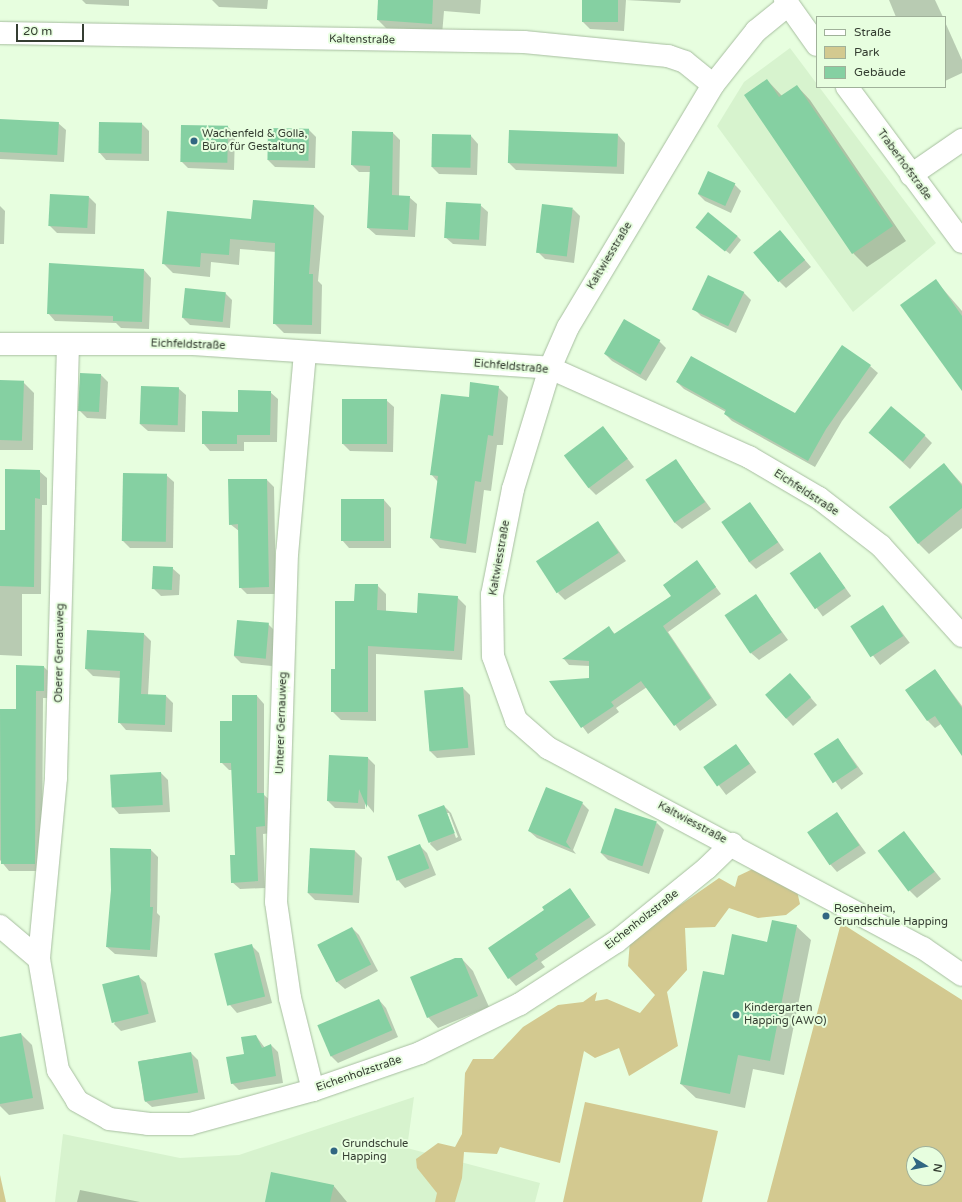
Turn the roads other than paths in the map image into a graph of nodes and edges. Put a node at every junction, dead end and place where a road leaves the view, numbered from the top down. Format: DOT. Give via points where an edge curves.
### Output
graph roads {
  1 [pos="786,2"];
  2 [pos="0,33"];
  3 [pos="816,44"];
  4 [pos="713,85"];
  5 [pos="849,88"];
  6 [pos="962,140"];
  7 [pos="911,175"];
  8 [pos="962,242"];
  9 [pos="0,344"];
  10 [pos="68,345"];
  11 [pos="305,353"];
  12 [pos="550,368"];
  13 [pos="962,636"];
  14 [pos="732,844"];
  15 [pos="0,926"];
  16 [pos="39,960"];
  17 [pos="962,975"];
  18 [pos="313,1090"];
  1 -- 3 [label="street"];
  1 -- 4 [label="street, Kaltwiesstraße" via="756,31"];
  2 -- 4 [label="street, Kaltenstraße" via="524,42 668,56 685,62"];
  4 -- 12 [label="street, Kaltwiesstraße" via="568,327"];
  5 -- 7 [label="street, Traberhofstraße"];
  6 -- 7 [label="street"];
  7 -- 8 [label="street, Traberhofstraße"];
  9 -- 10 [label="street, Eichfeldstraße"];
  10 -- 11 [label="street, Eichfeldstraße" via="193,344"];
  10 -- 16 [label="street, Oberer Gernauweg" via="56,778"];
  11 -- 12 [label="street, Eichfeldstraße"];
  11 -- 18 [label="street, Unterer Gernauweg" via="287,553 276,902 290,998"];
  12 -- 13 [label="street, Eichfeldstraße" via="749,457 818,498 881,546"];
  12 -- 14 [label="street, Kaltwiesstraße" via="513,489 492,595 493,656 516,720 548,748"];
  14 -- 17 [label="street, Kaltwiesstraße" via="923,948"];
  14 -- 18 [label="street, Eichenholzstraße" via="708,868 616,942 520,1004 420,1053"];
  15 -- 16 [label="street"];
  16 -- 18 [label="street, Eichenholzstraße" via="58,1070 77,1101 109,1119 148,1124 190,1124"];
}
